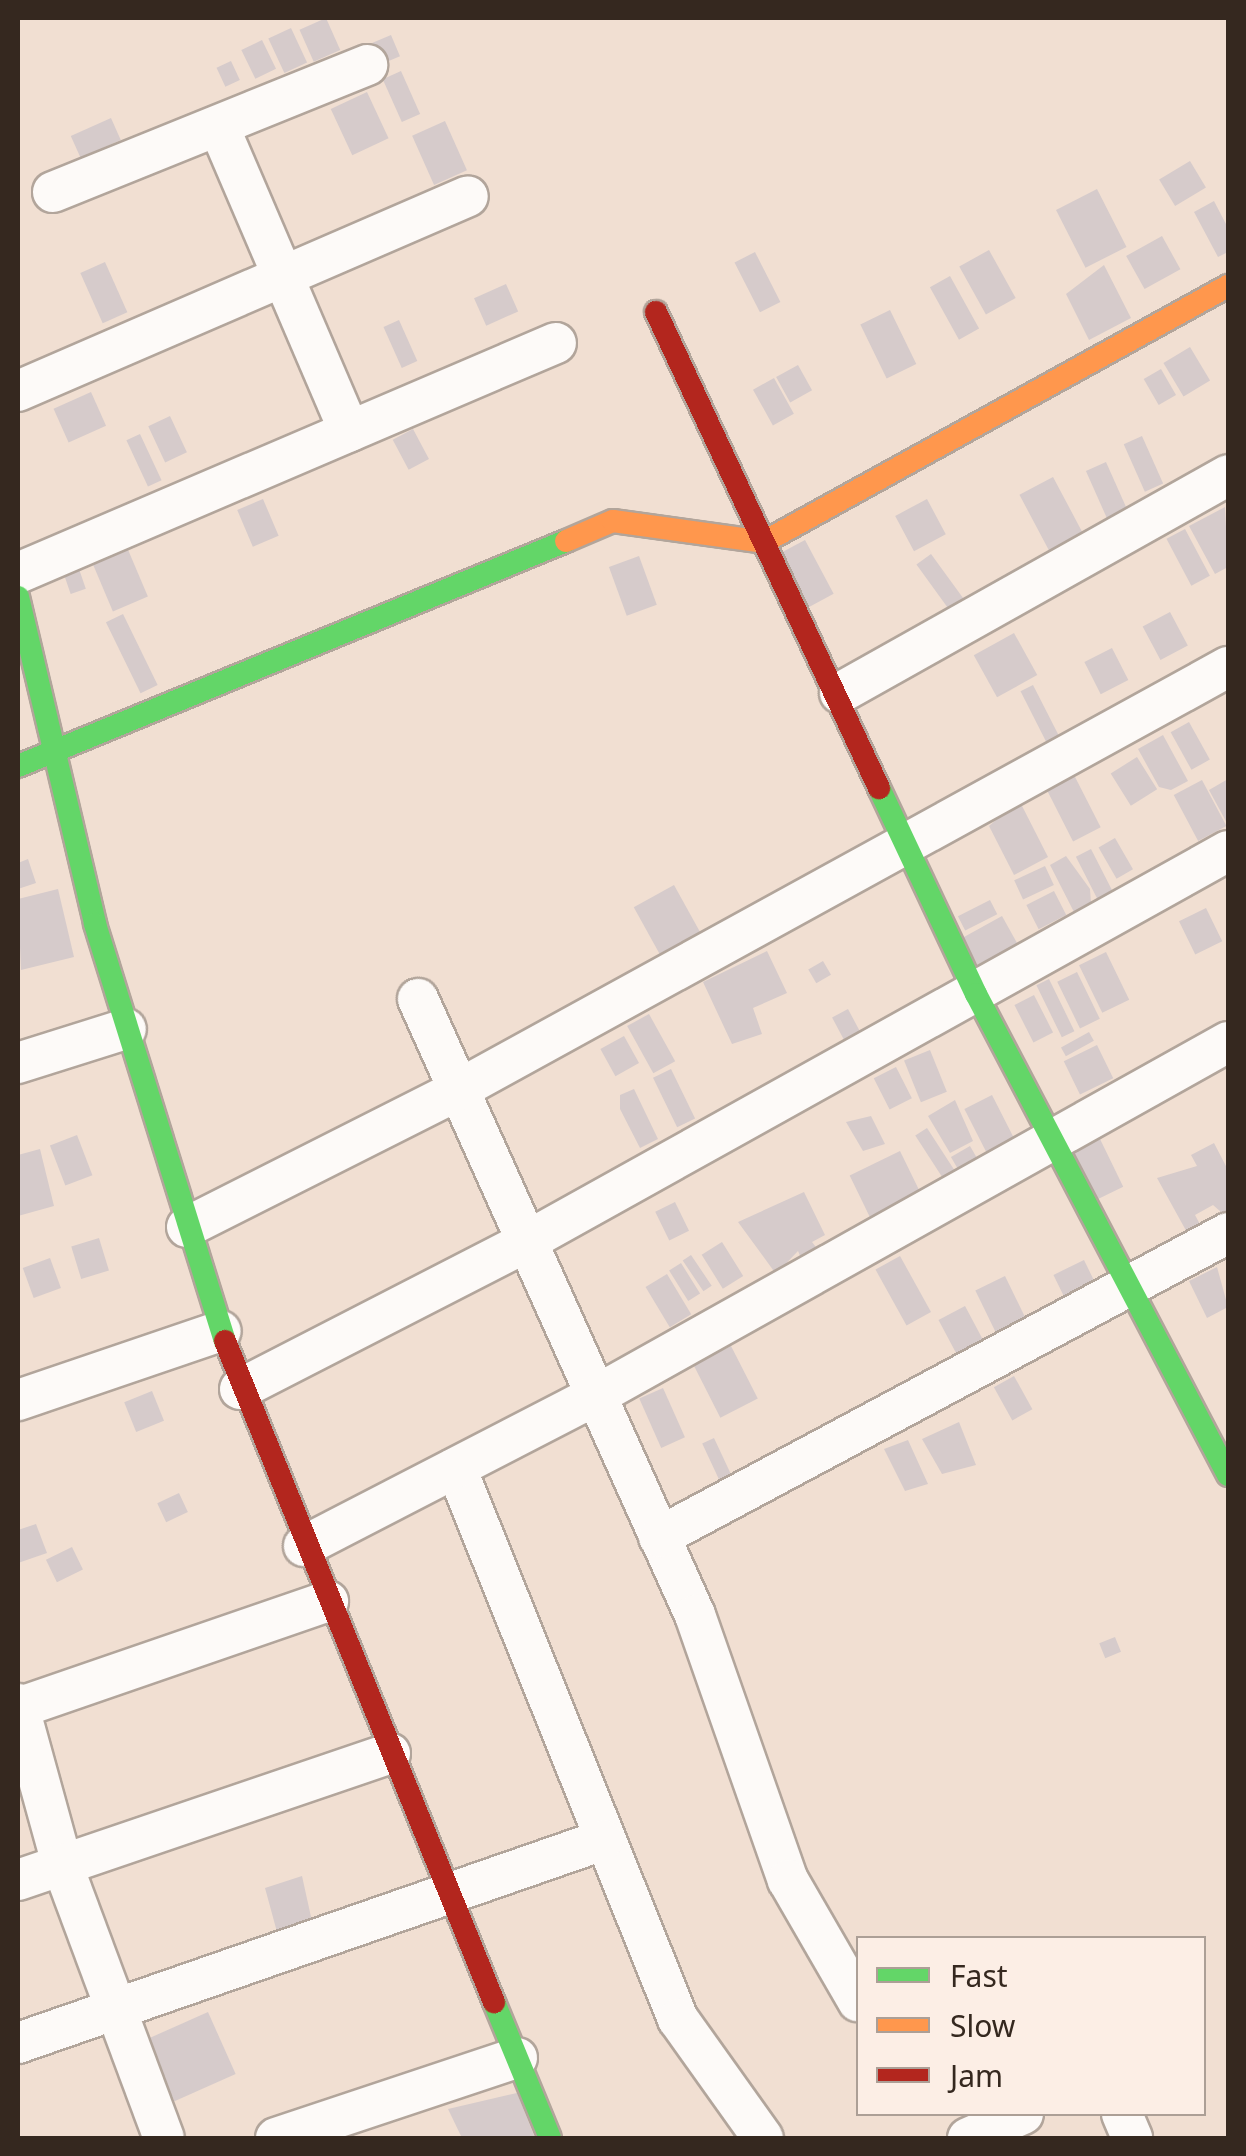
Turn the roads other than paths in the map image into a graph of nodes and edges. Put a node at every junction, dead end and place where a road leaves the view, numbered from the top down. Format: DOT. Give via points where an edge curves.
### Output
graph roads {
  1 [pos="367,65"];
  2 [pos="218,128"];
  3 [pos="53,192"];
  4 [pos="468,196"];
  5 [pos="282,276"];
  6 [pos="1228,286"];
  7 [pos="656,312"];
  8 [pos="556,343"];
  9 [pos="18,391"];
  10 [pos="349,431"];
  11 [pos="1228,475"];
  12 [pos="764,542"];
  13 [pos="18,573"];
  14 [pos="18,597"];
  15 [pos="1228,667"];
  16 [pos="840,693"];
  17 [pos="56,756"];
  18 [pos="18,766"];
  19 [pos="906,846"];
  20 [pos="1228,851"];
  21 [pos="976,994"];
  22 [pos="418,999"];
  23 [pos="126,1029"];
  24 [pos="1228,1042"];
  25 [pos="18,1062"];
  26 [pos="456,1091"];
  27 [pos="1054,1140"];
  28 [pos="187,1228"];
  29 [pos="1228,1233"];
  30 [pos="522,1244"];
  31 [pos="1132,1286"];
  32 [pos="221,1331"];
  33 [pos="240,1388"];
  34 [pos="596,1396"];
  35 [pos="18,1400"];
  36 [pos="456,1468"];
  37 [pos="1228,1476"];
  38 [pos="659,1537"];
  39 [pos="304,1546"];
  40 [pos="328,1601"];
  41 [pos="18,1706"];
  42 [pos="390,1753"];
  43 [pos="603,1840"];
  44 [pos="62,1864"];
  45 [pos="18,1880"];
  46 [pos="448,1894"];
  47 [pos="856,1998"];
  48 [pos="112,2009"];
  49 [pos="18,2042"];
  50 [pos="517,2058"];
  51 [pos="944,2116"];
  52 [pos="1018,2116"];
  53 [pos="164,2138"];
  54 [pos="276,2138"];
  55 [pos="550,2138"];
  56 [pos="763,2138"];
  57 [pos="958,2138"];
  58 [pos="968,2138"];
  1 -- 2 [label="street"];
  2 -- 3 [label="street"];
  2 -- 5 [label="street"];
  4 -- 5 [label="street"];
  5 -- 9 [label="street"];
  5 -- 10 [label="street"];
  6 -- 12 [label="street"];
  7 -- 12 [label="street"];
  8 -- 10 [label="street"];
  10 -- 13 [label="street"];
  11 -- 16 [label="street"];
  12 -- 16 [label="street"];
  12 -- 17 [label="street" via="613,521"];
  14 -- 17 [label="street"];
  15 -- 19 [label="street"];
  16 -- 19 [label="street"];
  17 -- 18 [label="street"];
  17 -- 23 [label="street"];
  19 -- 21 [label="street"];
  19 -- 26 [label="street"];
  20 -- 21 [label="street"];
  21 -- 27 [label="street"];
  21 -- 30 [label="street"];
  22 -- 26 [label="street"];
  23 -- 25 [label="street"];
  23 -- 28 [label="street"];
  24 -- 27 [label="street"];
  26 -- 28 [label="street"];
  26 -- 30 [label="street"];
  27 -- 31 [label="street"];
  27 -- 34 [label="street"];
  28 -- 32 [label="street"];
  29 -- 31 [label="street"];
  30 -- 33 [label="street"];
  30 -- 34 [label="street"];
  31 -- 37 [label="street"];
  31 -- 38 [label="street"];
  32 -- 33 [label="street"];
  32 -- 35 [label="street"];
  33 -- 39 [label="street"];
  34 -- 36 [label="street"];
  34 -- 38 [label="street"];
  36 -- 39 [label="street"];
  36 -- 43 [label="street"];
  38 -- 47 [label="street" via="788,1880"];
  39 -- 40 [label="street"];
  40 -- 41 [label="street"];
  40 -- 42 [label="street"];
  41 -- 44 [label="street"];
  42 -- 44 [label="street"];
  42 -- 46 [label="street"];
  43 -- 46 [label="street"];
  43 -- 56 [label="street" via="678,2019"];
  44 -- 45 [label="street"];
  44 -- 48 [label="street"];
  46 -- 48 [label="street"];
  46 -- 50 [label="street"];
  48 -- 49 [label="street"];
  48 -- 53 [label="street"];
  50 -- 54 [label="street"];
  50 -- 55 [label="street"];
  51 -- 57 [label="street"];
  52 -- 58 [label="street"];
}
